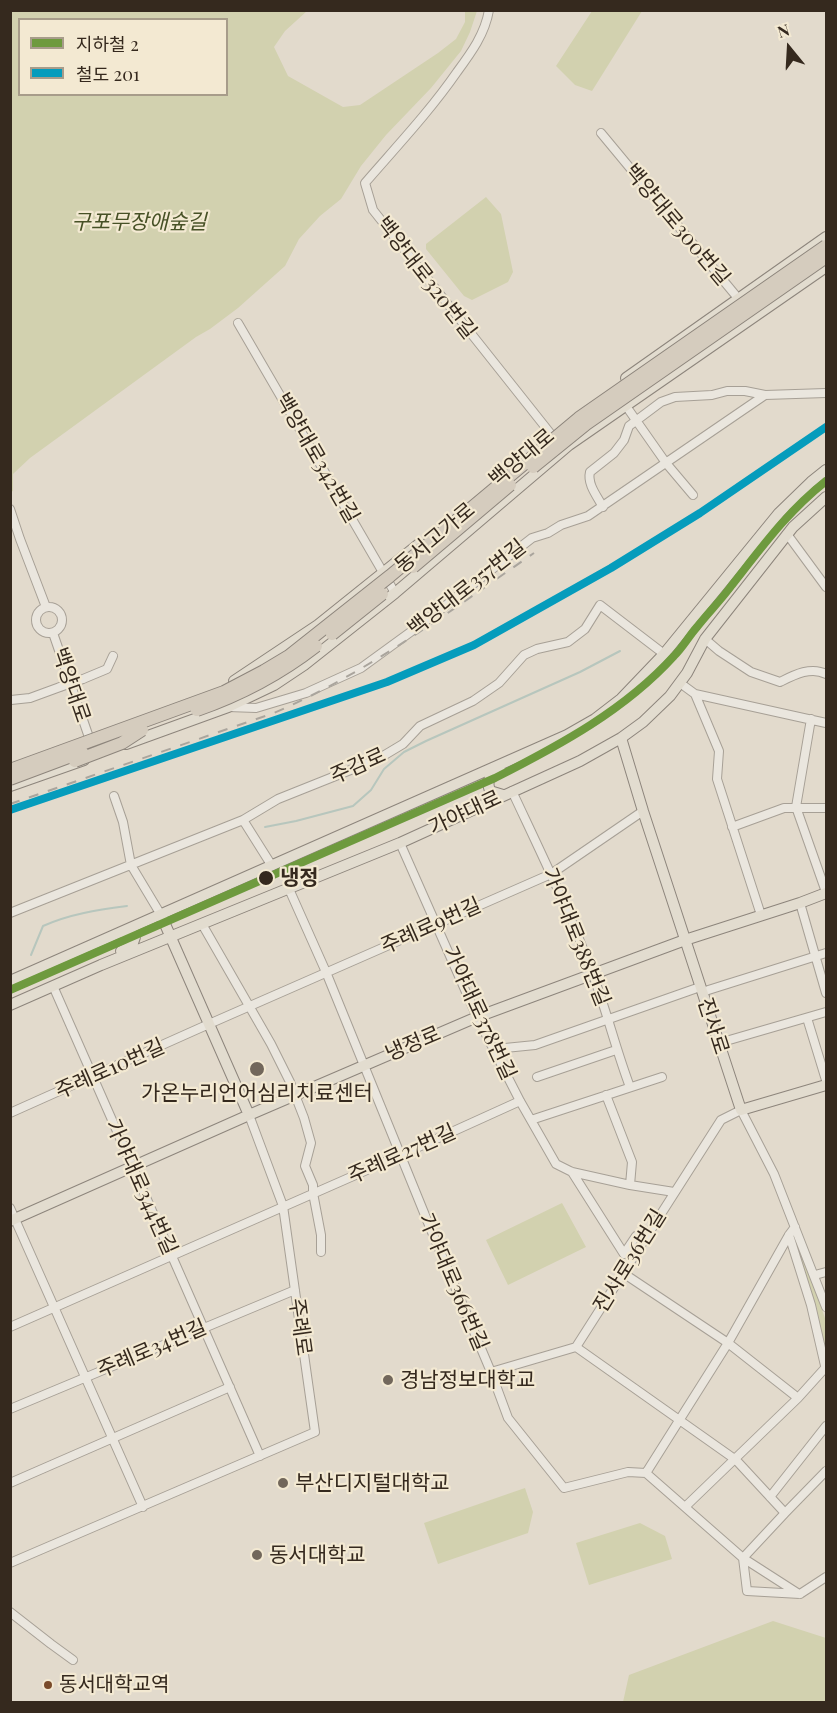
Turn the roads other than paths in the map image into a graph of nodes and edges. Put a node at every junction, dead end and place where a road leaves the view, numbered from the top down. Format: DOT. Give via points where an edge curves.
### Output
graph roads {
  1 [pos="489,10"];
  2 [pos="601,133"];
  3 [pos="826,237"];
  4 [pos="826,246"];
  5 [pos="826,257"];
  6 [pos="826,267"];
  7 [pos="738,298"];
  8 [pos="754,318"];
  9 [pos="238,323"];
  10 [pos="826,393"];
  11 [pos="765,394"];
  12 [pos="626,406"];
  13 [pos="636,421"];
  14 [pos="551,434"];
  15 [pos="563,450"];
  16 [pos="666,463"];
  17 [pos="826,470"];
  18 [pos="693,495"];
  19 [pos="826,497"];
  20 [pos="603,507"];
  21 [pos="10,509"];
  22 [pos="788,534"];
  23 [pos="383,573"];
  24 [pos="826,587"];
  25 [pos="395,593"];
  26 [pos="46,607"];
  27 [pos="53,633"];
  28 [pos="705,639"];
  29 [pos="664,654"];
  30 [pos="113,656"];
  31 [pos="826,674"];
  32 [pos="680,683"];
  33 [pos="695,694"];
  34 [pos="11,700"];
  35 [pos="228,707"];
  36 [pos="811,719"];
  37 [pos="826,723"];
  38 [pos="142,730"];
  39 [pos="89,737"];
  40 [pos="621,738"];
  41 [pos="536,749"];
  42 [pos="95,755"];
  43 [pos="10,765"];
  44 [pos="10,779"];
  45 [pos="10,787"];
  46 [pos="508,793"];
  47 [pos="114,796"];
  48 [pos="796,807"];
  49 [pos="826,808"];
  50 [pos="643,811"];
  51 [pos="243,820"];
  52 [pos="732,827"];
  53 [pos="400,843"];
  54 [pos="132,865"];
  55 [pos="272,866"];
  56 [pos="551,874"];
  57 [pos="289,889"];
  58 [pos="826,893"];
  59 [pos="800,903"];
  60 [pos="10,913"];
  61 [pos="161,915"];
  62 [pos="761,915"];
  63 [pos="202,924"];
  64 [pos="437,924"];
  65 [pos="123,932"];
  66 [pos="171,938"];
  67 [pos="685,940"];
  68 [pos="826,953"];
  69 [pos="816,956"];
  70 [pos="101,965"];
  71 [pos="326,972"];
  72 [pos="593,973"];
  73 [pos="10,981"];
  74 [pos="53,986"];
  75 [pos="701,989"];
  76 [pos="826,993"];
  77 [pos="10,1005"];
  78 [pos="250,1006"];
  79 [pos="826,1012"];
  80 [pos="477,1017"];
  81 [pos="807,1018"];
  82 [pos="608,1019"];
  83 [pos="209,1024"];
  84 [pos="719,1043"];
  85 [pos="495,1049"];
  86 [pos="616,1050"];
  87 [pos="364,1065"];
  88 [pos="93,1076"];
  89 [pos="537,1077"];
  90 [pos="662,1077"];
  91 [pos="826,1080"];
  92 [pos="826,1085"];
  93 [pos="630,1087"];
  94 [pos="296,1095"];
  95 [pos="606,1095"];
  96 [pos="520,1101"];
  97 [pos="741,1110"];
  98 [pos="10,1113"];
  99 [pos="249,1115"];
  100 [pos="531,1120"];
  101 [pos="401,1155"];
  102 [pos="133,1168"];
  103 [pos="572,1172"];
  104 [pos="630,1185"];
  105 [pos="674,1192"];
  106 [pos="313,1193"];
  107 [pos="283,1206"];
  108 [pos="10,1208"];
  109 [pos="13,1220"];
  110 [pos="795,1227"];
  111 [pos="789,1235"];
  112 [pos="645,1239"];
  113 [pos="321,1252"];
  114 [pos="172,1255"];
  115 [pos="826,1272"];
  116 [pos="623,1273"];
  117 [pos="815,1275"];
  118 [pos="295,1290"];
  119 [pos="54,1307"];
  120 [pos="826,1307"];
  121 [pos="10,1327"];
  122 [pos="203,1328"];
  123 [pos="728,1343"];
  124 [pos="576,1347"];
  125 [pos="826,1369"];
  126 [pos="491,1372"];
  127 [pos="86,1377"];
  128 [pos="230,1387"];
  129 [pos="798,1398"];
  130 [pos="10,1409"];
  131 [pos="681,1421"];
  132 [pos="826,1426"];
  133 [pos="113,1439"];
  134 [pos="260,1456"];
  135 [pos="736,1460"];
  136 [pos="826,1471"];
  137 [pos="646,1473"];
  138 [pos="10,1483"];
  139 [pos="771,1497"];
  140 [pos="686,1506"];
  141 [pos="143,1507"];
  142 [pos="785,1513"];
  143 [pos="744,1558"];
  144 [pos="12,1560"];
  145 [pos="826,1576"];
  146 [pos="800,1594"];
  147 [pos="10,1612"];
  148 [pos="73,1660"];
  1 -- 14 [label="street, 백양대로320번길" via="475,47 442,94 365,183 373,210"];
  2 -- 7 [label="street, 백양대로300번길"];
  3 -- 7 [label="main road, 백양대로"];
  4 -- 43 [label="highway, 동서고가로, bridge" via="579,418 289,656 224,692 47,756"];
  5 -- 38 [label="highway, 동서고가로, bridge" via="586,424 296,662 226,700"];
  6 -- 8 [label="main road, 백양대로"];
  7 -- 8 [label="street, 백양대로300번길"];
  7 -- 14 [label="main road, 백양대로"];
  8 -- 12 [label="main road, 백양대로"];
  9 -- 23 [label="street, 백양대로342번길"];
  10 -- 11 [label="street"];
  11 -- 13 [label="street" via="727,391 675,397"];
  11 -- 16 [label="street, 백양대로357번길"];
  12 -- 13 [label="street"];
  12 -- 15 [label="main road, 백양대로"];
  13 -- 16 [label="street"];
  13 -- 20 [label="street" via="614,453 589,476"];
  14 -- 15 [label="street, 백양대로320번길"];
  14 -- 23 [label="main road, 백양대로"];
  15 -- 25 [label="main road, 백양대로"];
  16 -- 18 [label="street"];
  16 -- 20 [label="street, 백양대로357번길"];
  17 -- 29 [label="main road, 가야대로" via="779,513"];
  19 -- 22 [label="main road, 가야대로"];
  20 -- 35 [label="street, 백양대로357번길" via="532,538 361,668 306,693 256,708"];
  21 -- 26 [label="street"];
  22 -- 24 [label="street"];
  22 -- 28 [label="main road, 가야대로"];
  23 -- 25 [label="street, 백양대로342번길"];
  23 -- 39 [label="main road, 백양대로" via="318,625 236,680 200,698"];
  25 -- 35 [label="main road, 백양대로" via="304,665"];
  26 -- 27 [label="street" via="62,616 60,628"];
  26 -- 27 [label="street" via="36,616 37,625 42,631"];
  27 -- 39 [label="street, 백양대로"];
  28 -- 31 [label="street" via="751,672 780,682 800,672"];
  28 -- 32 [label="main road, 가야대로"];
  29 -- 41 [label="main road, 가야대로" via="621,699 595,719"];
  29 -- 51 [label="street, 주감로" via="600,605 585,629 568,642 524,656 473,701 420,726 395,749 278,799"];
  30 -- 34 [label="street, bridge" via="107,669 30,698"];
  32 -- 33 [label="street"];
  32 -- 40 [label="main road, 가야대로" via="643,722"];
  33 -- 36 [label="street"];
  33 -- 52 [label="street" via="719,751 717,779"];
  35 -- 42 [label="main road, 백양대로"];
  36 -- 37 [label="street"];
  36 -- 48 [label="street"];
  38 -- 44 [label="highway, 동서고가로, bridge"];
  38 -- 45 [label="highway, bridge" via="122,743"];
  39 -- 42 [label="street, 백양대로"];
  39 -- 43 [label="main road, 백양대로"];
  40 -- 46 [label="main road, 가야대로"];
  40 -- 50 [label="main road, 진사로"];
  41 -- 46 [label="main road" via="489,778 490,791"];
  41 -- 55 [label="main road, 가야대로"];
  42 -- 45 [label="main road, 백양대로"];
  46 -- 53 [label="main road, 가야대로"];
  46 -- 56 [label="street, 가야대로388번길"];
  47 -- 54 [label="street"];
  48 -- 49 [label="street"];
  48 -- 52 [label="street"];
  48 -- 58 [label="street"];
  50 -- 56 [label="street, 주례로9번길"];
  50 -- 67 [label="main road, 진사로"];
  51 -- 54 [label="street, 주감로"];
  51 -- 55 [label="street"];
  52 -- 62 [label="street"];
  53 -- 57 [label="main road, 가야대로"];
  53 -- 64 [label="street, 가야대로378번길"];
  54 -- 60 [label="street, 주감로"];
  54 -- 61 [label="street"];
  55 -- 61 [label="main road, 가야대로"];
  56 -- 64 [label="street, 주례로9번길"];
  56 -- 72 [label="street, 가야대로388번길"];
  57 -- 63 [label="main road, 가야대로"];
  57 -- 71 [label="street, 가야대로366번길"];
  58 -- 59 [label="main road, 냉정로"];
  59 -- 62 [label="main road, 냉정로"];
  59 -- 69 [label="street"];
  61 -- 65 [label="main road, 가야대로"];
  61 -- 66 [label="main road, 주례로"];
  62 -- 67 [label="main road, 냉정로"];
  63 -- 66 [label="main road, 가야대로"];
  63 -- 78 [label="street"];
  64 -- 71 [label="street, 주례로9번길"];
  64 -- 80 [label="street, 가야대로378번길"];
  65 -- 70 [label="main road" via="133,934 132,946"];
  65 -- 73 [label="main road, 가야대로"];
  66 -- 70 [label="main road, 가야대로"];
  66 -- 83 [label="main road, 주례로"];
  67 -- 72 [label="main road, 냉정로"];
  67 -- 75 [label="main road, 진사로"];
  68 -- 69 [label="street"];
  69 -- 75 [label="street"];
  69 -- 76 [label="street"];
  70 -- 74 [label="main road, 가야대로"];
  71 -- 78 [label="street, 주례로9번길"];
  71 -- 87 [label="street, 가야대로366번길"];
  72 -- 80 [label="main road, 냉정로"];
  72 -- 82 [label="street, 가야대로388번길"];
  74 -- 77 [label="main road, 가야대로"];
  74 -- 88 [label="street, 가야대로344번길"];
  75 -- 82 [label="street"];
  75 -- 84 [label="main road, 진사로"];
  78 -- 83 [label="street, 주례로9번길"];
  78 -- 94 [label="street"];
  79 -- 81 [label="street"];
  80 -- 85 [label="street, 가야대로378번길"];
  80 -- 87 [label="main road, 냉정로"];
  81 -- 84 [label="street"];
  81 -- 91 [label="street"];
  82 -- 85 [label="street" via="535,1045"];
  82 -- 86 [label="street, 가야대로388번길"];
  83 -- 88 [label="street, 주례로10번길"];
  83 -- 99 [label="main road, 주례로"];
  84 -- 97 [label="main road, 진사로"];
  85 -- 96 [label="street, 가야대로378번길"];
  86 -- 89 [label="street"];
  86 -- 93 [label="street, 가야대로388번길"];
  87 -- 94 [label="main road, 냉정로"];
  87 -- 101 [label="street, 가야대로366번길"];
  88 -- 98 [label="street, 주례로10번길"];
  88 -- 102 [label="street, 가야대로344번길"];
  90 -- 93 [label="street"];
  92 -- 97 [label="main road"];
  93 -- 95 [label="street"];
  94 -- 99 [label="main road, 냉정로"];
  94 -- 106 [label="street" via="310,1139 305,1162"];
  95 -- 100 [label="street"];
  95 -- 104 [label="street" via="632,1162"];
  96 -- 100 [label="street, 가야대로378번길"];
  96 -- 101 [label="street, 주례로27번길"];
  97 -- 105 [label="street, 진사로36번길" via="721,1120"];
  97 -- 110 [label="street, 진사로" via="774,1173"];
  99 -- 102 [label="main road, 냉정로"];
  99 -- 107 [label="street, 주례로"];
  100 -- 103 [label="street, 가야대로378번길" via="556,1164"];
  101 -- 106 [label="street, 주례로27번길"];
  101 -- 126 [label="street, 가야대로366번길"];
  102 -- 109 [label="main road, 냉정로"];
  102 -- 114 [label="street, 가야대로344번길"];
  103 -- 104 [label="street, 가야대로378번길"];
  103 -- 112 [label="street, 가야대로378번길" via="624,1254 636,1236"];
  104 -- 105 [label="street, 가야대로378번길"];
  105 -- 112 [label="street, 진사로36번길"];
  106 -- 107 [label="street, 주례로27번길"];
  106 -- 113 [label="street"];
  107 -- 114 [label="street, 주례로27번길"];
  107 -- 118 [label="street, 주례로"];
  108 -- 109 [label="street"];
  109 -- 119 [label="street"];
  110 -- 111 [label="street"];
  110 -- 117 [label="street, 진사로"];
  111 -- 123 [label="street"];
  111 -- 125 [label="street"];
  112 -- 116 [label="street, 진사로36번길"];
  114 -- 119 [label="street, 주례로27번길"];
  114 -- 122 [label="street, 가야대로344번길"];
  115 -- 117 [label="street"];
  116 -- 123 [label="street"];
  116 -- 124 [label="street, 진사로36번길"];
  117 -- 120 [label="street, 진사로"];
  118 -- 122 [label="street, 주례로34번길"];
  118 -- 134 [label="street, 주례로" via="315,1432"];
  119 -- 121 [label="street, 주례로27번길"];
  119 -- 127 [label="street"];
  122 -- 127 [label="street, 주례로34번길"];
  122 -- 128 [label="street, 가야대로344번길"];
  123 -- 129 [label="street"];
  123 -- 131 [label="street"];
  124 -- 126 [label="street"];
  124 -- 131 [label="street"];
  125 -- 129 [label="street"];
  126 -- 137 [label="street, 가야대로366번길" via="508,1418 564,1488 628,1472"];
  127 -- 130 [label="street, 주례로34번길"];
  127 -- 133 [label="street"];
  128 -- 133 [label="street"];
  128 -- 134 [label="street, 가야대로344번길"];
  129 -- 135 [label="street"];
  131 -- 135 [label="street"];
  131 -- 137 [label="street"];
  132 -- 139 [label="street"];
  133 -- 138 [label="street"];
  133 -- 141 [label="street"];
  134 -- 141 [label="street, 주례로"];
  135 -- 139 [label="street"];
  135 -- 140 [label="street"];
  136 -- 142 [label="street"];
  137 -- 140 [label="street"];
  139 -- 142 [label="street"];
  140 -- 143 [label="street"];
  141 -- 144 [label="street, 주례로"];
  142 -- 143 [label="street"];
  143 -- 146 [label="street"];
  143 -- 146 [label="street" via="747,1591"];
  145 -- 146 [label="street"];
  147 -- 148 [label="street"];
}
